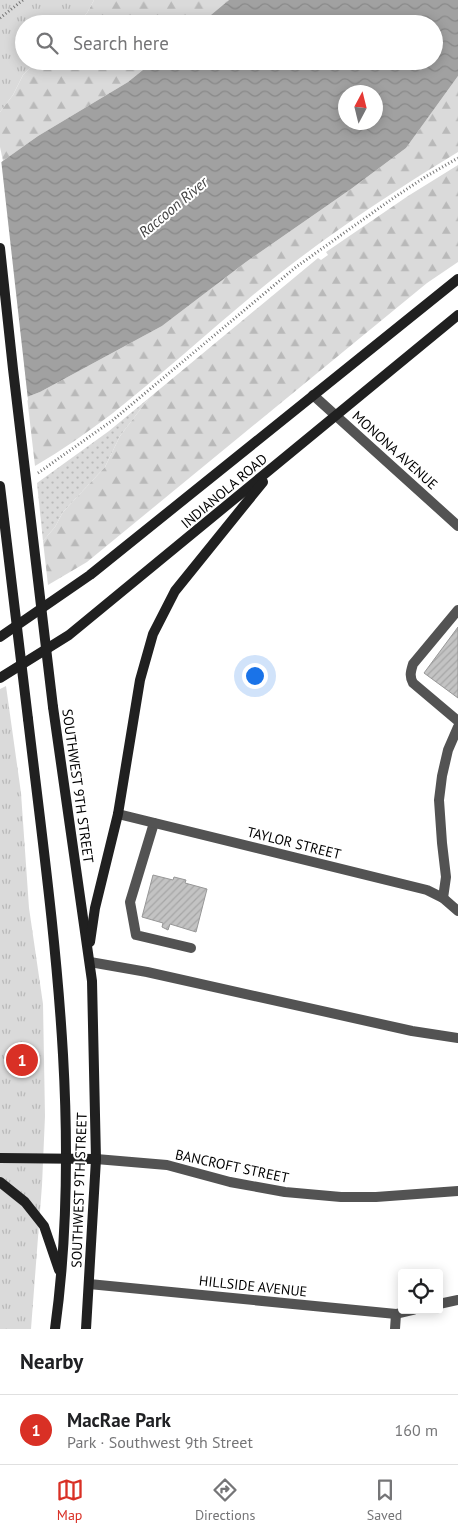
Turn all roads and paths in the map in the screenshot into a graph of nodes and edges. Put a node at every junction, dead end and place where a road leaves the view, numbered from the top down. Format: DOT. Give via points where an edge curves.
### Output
graph roads {
  1 [pos="23,0"];
  2 [pos="0,18"];
  3 [pos="458,158"];
  4 [pos="0,248"];
  5 [pos="458,279"];
  6 [pos="458,315"];
  7 [pos="313,395"];
  8 [pos="336,416"];
  9 [pos="277,464"];
  10 [pos="36,475"];
  11 [pos="0,486"];
  12 [pos="458,526"];
  13 [pos="458,610"];
  14 [pos="0,638"];
  15 [pos="0,678"];
  16 [pos="458,721"];
  17 [pos="458,727"];
  18 [pos="118,814"];
  19 [pos="154,823"];
  20 [pos="443,898"];
  21 [pos="458,911"];
  22 [pos="191,948"];
  23 [pos="90,957"];
  24 [pos="458,1038"];
  25 [pos="0,1158"];
  26 [pos="67,1159"];
  27 [pos="96,1159"];
  28 [pos="0,1182"];
  29 [pos="458,1191"];
  30 [pos="89,1284"];
  31 [pos="458,1300"];
  32 [pos="443,1303"];
  33 [pos="396,1314"];
  34 [pos="56,1326"];
  35 [pos="86,1329"];
  36 [pos="394,1329"];
  1 -- 2 [label="path"];
  3 -- 10 [label="path" via="424,177 296,268 113,420"];
  4 -- 23 [label="main road, SOUTHWEST 9TH STREET, bridge" via="53,707"];
  5 -- 7 [label="main road, INDIANOLA ROAD"];
  6 -- 8 [label="main road, INDIANOLA ROAD"];
  7 -- 8 [label="street, MONONA AVENUE"];
  7 -- 14 [label="main road, INDIANOLA ROAD" via="90,575"];
  8 -- 9 [label="main road, INDIANOLA ROAD"];
  8 -- 12 [label="street, MONONA AVENUE"];
  9 -- 15 [label="main road, INDIANOLA ROAD" via="69,635"];
  9 -- 18 [label="main road" via="175,590 153,634 140,680"];
  11 -- 26 [label="main road, SOUTHWEST 9TH STREET, bridge" via="56,962"];
  13 -- 16 [label="street" via="413,664 410,679"];
  17 -- 20 [label="street" via="448,750 441,784 446,877"];
  18 -- 19 [label="street, TAYLOR STREET"];
  18 -- 23 [label="main road" via="95,908"];
  19 -- 20 [label="street, TAYLOR STREET" via="427,890"];
  19 -- 22 [label="street" via="130,902 136,935"];
  20 -- 21 [label="street, TAYLOR STREET"];
  23 -- 24 [label="street" via="412,1031"];
  23 -- 27 [label="main road, SOUTHWEST 9TH STREET"];
  25 -- 26 [label="main road, BANCROFT STREET"];
  26 -- 27 [label="main road, BANCROFT STREET"];
  26 -- 34 [label="main road, SOUTHWEST 9TH STREET"];
  27 -- 29 [label="street, BANCROFT STREET" via="167,1165 230,1182 340,1197"];
  27 -- 30 [label="main road, SOUTHWEST 9TH STREET"];
  28 -- 34 [label="main road" via="25,1202 44,1226 60,1274"];
  30 -- 33 [label="street, HILLSIDE AVENUE"];
  30 -- 35 [label="main road, SOUTHWEST 9TH STREET"];
  31 -- 32 [label="street"];
  33 -- 36 [label="street"];
}
